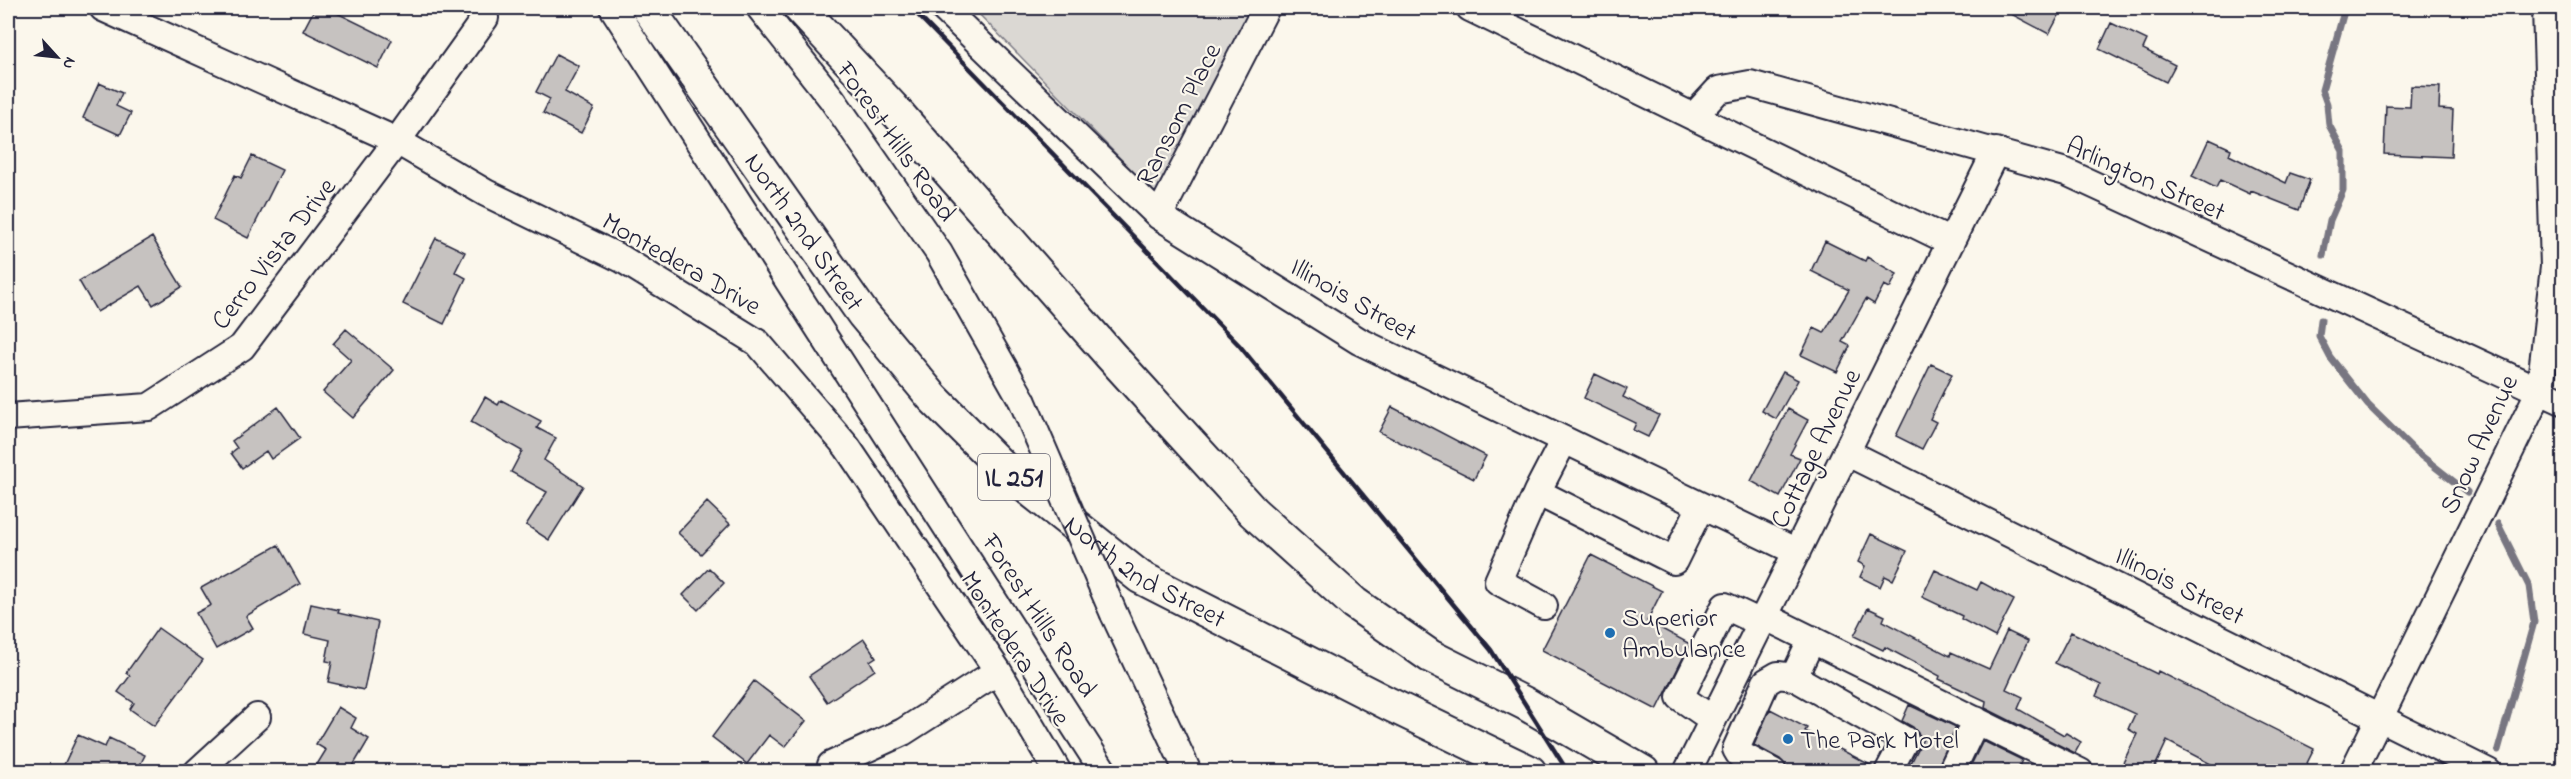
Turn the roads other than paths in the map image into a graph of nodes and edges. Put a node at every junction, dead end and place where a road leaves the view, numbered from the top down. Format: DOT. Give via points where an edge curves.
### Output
graph roads {
  1 [pos="613,8"];
  2 [pos="648,8"];
  3 [pos="760,8"];
  4 [pos="800,8"];
  5 [pos="943,8"];
  6 [pos="1266,8"];
  7 [pos="1470,8"];
  8 [pos="2547,8"];
  9 [pos="118,11"];
  10 [pos="485,18"];
  11 [pos="1694,116"];
  12 [pos="397,141"];
  13 [pos="1996,151"];
  14 [pos="1159,216"];
  15 [pos="1951,242"];
  16 [pos="2559,267"];
  17 [pos="2540,390"];
  18 [pos="2564,402"];
  19 [pos="8,417"];
  20 [pos="1564,440"];
  21 [pos="1846,452"];
  22 [pos="1537,492"];
  23 [pos="1701,506"];
  24 [pos="1797,552"];
  25 [pos="1544,606"];
  26 [pos="1763,620"];
  27 [pos="1812,639"];
  28 [pos="1694,664"];
  29 [pos="998,671"];
  30 [pos="1794,677"];
  31 [pos="1732,682"];
  32 [pos="257,717"];
  33 [pos="2380,718"];
  34 [pos="1976,720"];
  35 [pos="1711,723"];
  36 [pos="1739,740"];
  37 [pos="831,765"];
  38 [pos="2067,769"];
  39 [pos="197,771"];
  40 [pos="1058,771"];
  41 [pos="1104,771"];
  42 [pos="1188,771"];
  43 [pos="1530,771"];
  44 [pos="1643,771"];
  45 [pos="1687,771"];
  46 [pos="1773,771"];
  47 [pos="1888,771"];
  48 [pos="1951,771"];
  49 [pos="2353,771"];
  50 [pos="2488,771"];
  1 -- 41 [label="street, Forest Hills Road"];
  2 -- 43 [label="main road, North 2nd Street / IL 251" via="863,314 933,398 1005,470 1140,577"];
  3 -- 42 [label="street, Forest Hills Road, bridge" via="832,99 939,253 1022,400 1114,614"];
  4 -- 44 [label="main road" via="1253,512 1354,603 1430,656 1526,704"];
  5 -- 14 [label="street, Illinois Street"];
  6 -- 14 [label="street, Ransom Place"];
  7 -- 11 [label="street"];
  8 -- 16 [label="street, Snow Avenue"];
  9 -- 12 [label="street, Montedera Drive"];
  10 -- 12 [label="street, Cerro Vista Drive"];
  11 -- 13 [label="street, Arlington Street" via="1718,90 1750,84"];
  11 -- 15 [label="street"];
  12 -- 19 [label="street, Cerro Vista Drive" via="242,347 149,407"];
  12 -- 29 [label="street, Montedera Drive" via="486,192 622,259 758,343 847,447"];
  13 -- 15 [label="street, Cottage Avenue"];
  13 -- 17 [label="street, Arlington Street" via="2066,172"];
  14 -- 20 [label="street, Illinois Street" via="1359,341"];
  15 -- 21 [label="street, Cottage Avenue"];
  16 -- 17 [label="street, Snow Avenue"];
  17 -- 18 [label="street, Arlington Street"];
  17 -- 33 [label="street, Snow Avenue"];
  20 -- 22 [label="street"];
  20 -- 23 [label="street, Illinois Street"];
  21 -- 24 [label="street, Cottage Avenue"];
  21 -- 33 [label="street, Illinois Street"];
  22 -- 23 [label="street" via="1674,561"];
  22 -- 25 [label="street" via="1498,580"];
  23 -- 24 [label="street, Illinois Street"];
  24 -- 26 [label="street, Cottage Avenue"];
  26 -- 27 [label="street"];
  26 -- 28 [label="street" via="1725,606"];
  26 -- 31 [label="street, Cottage Avenue"];
  27 -- 30 [label="street"];
  27 -- 34 [label="street"];
  28 -- 31 [label="street"];
  28 -- 35 [label="street" via="1680,698"];
  29 -- 37 [label="street" via="903,732"];
  29 -- 40 [label="street, Montedera Drive"];
  30 -- 36 [label="street" via="1778,675 1766,682"];
  30 -- 47 [label="street" via="1905,740"];
  31 -- 35 [label="street, Cottage Avenue"];
  32 -- 39 [label="street"];
  33 -- 49 [label="street, Snow Avenue"];
  33 -- 50 [label="street, Illinois Street"];
  34 -- 38 [label="street"];
  34 -- 48 [label="street"];
  35 -- 36 [label="street"];
  35 -- 45 [label="street, Cottage Avenue"];
  36 -- 46 [label="street" via="1739,754"];
}
